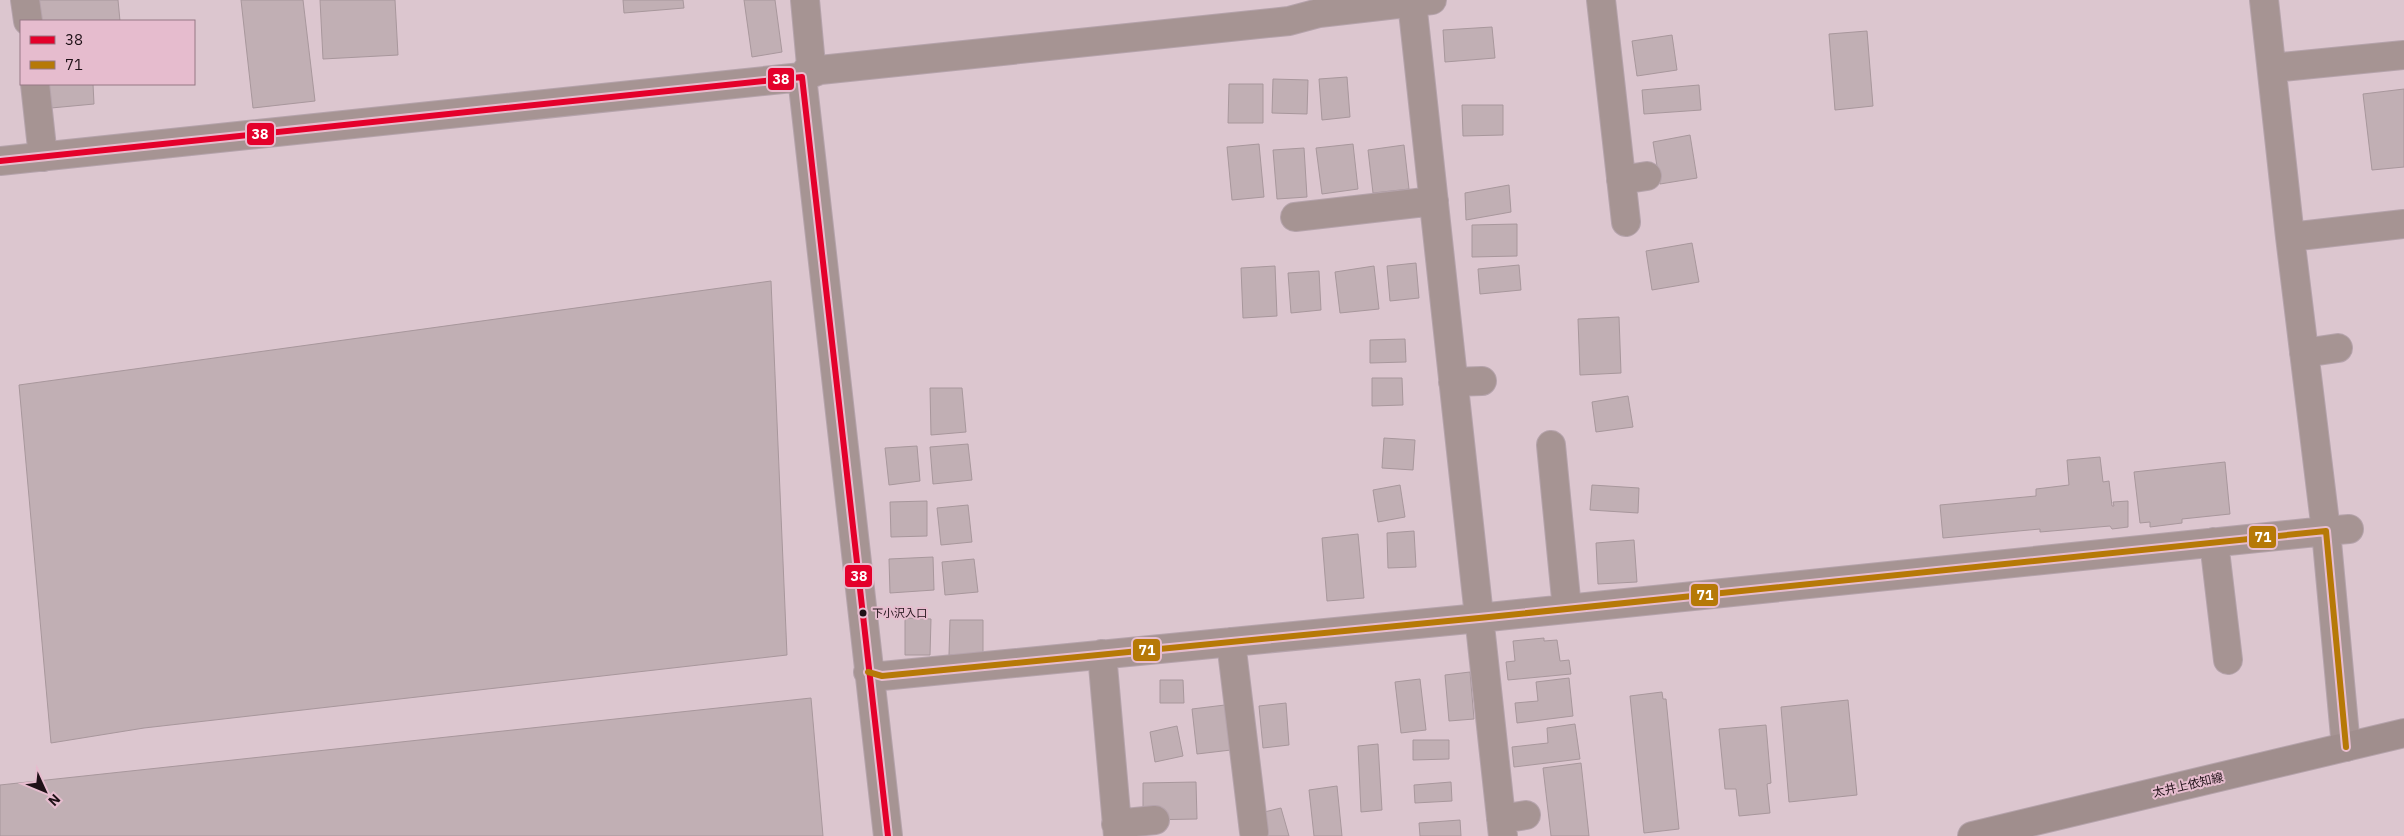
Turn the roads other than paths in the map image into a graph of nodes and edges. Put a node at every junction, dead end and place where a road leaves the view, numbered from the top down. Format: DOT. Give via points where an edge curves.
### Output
graph roads {
  1 [pos="25,0"];
  2 [pos="805,0"];
  3 [pos="1601,0"];
  4 [pos="2264,0"];
  5 [pos="1422,1"];
  6 [pos="1319,6"];
  7 [pos="28,20"];
  8 [pos="2404,55"];
  9 [pos="2272,68"];
  10 [pos="802,77"];
  11 [pos="35,85"];
  12 [pos="43,157"];
  13 [pos="0,161"];
  14 [pos="1434,201"];
  15 [pos="1295,217"];
  16 [pos="1626,222"];
  17 [pos="2404,224"];
  18 [pos="2290,236"];
  19 [pos="2338,348"];
  20 [pos="2304,353"];
  21 [pos="1482,381"];
  22 [pos="1453,382"];
  23 [pos="1551,445"];
  24 [pos="2337,530"];
  25 [pos="2214,542"];
  26 [pos="1568,609"];
  27 [pos="1478,618"];
  28 [pos="1230,642"];
  29 [pos="1102,654"];
  30 [pos="2228,660"];
  31 [pos="868,672"];
  32 [pos="2404,733"];
  33 [pos="2346,747"];
  34 [pos="1155,820"];
  35 [pos="1510,823"];
  36 [pos="1117,830"];
  37 [pos="1254,832"];
  38 [pos="888,836"];
  39 [pos="1972,836"];
  1 -- 7 [label="street"];
  2 -- 10 [label="street" via="811,65"];
  3 -- 16 [label="street" via="1634,178"];
  4 -- 9 [label="street"];
  5 -- 6 [label="street"];
  5 -- 14 [label="street"];
  6 -- 10 [label="street" via="1289,21 820,70"];
  8 -- 9 [label="street"];
  9 -- 18 [label="street"];
  10 -- 12 [label="street"];
  10 -- 31 [label="street"];
  11 -- 12 [label="street"];
  12 -- 13 [label="street"];
  14 -- 15 [label="street"];
  14 -- 22 [label="street"];
  17 -- 18 [label="street"];
  18 -- 20 [label="street"];
  19 -- 20 [label="street"];
  20 -- 24 [label="street"];
  21 -- 22 [label="street"];
  22 -- 27 [label="street"];
  23 -- 26 [label="street"];
  24 -- 25 [label="street"];
  24 -- 33 [label="street"];
  25 -- 26 [label="street"];
  25 -- 30 [label="street"];
  26 -- 27 [label="street"];
  27 -- 28 [label="street"];
  27 -- 35 [label="street"];
  28 -- 29 [label="street"];
  28 -- 37 [label="street"];
  29 -- 31 [label="street" via="882,676"];
  29 -- 36 [label="street"];
  31 -- 38 [label="street"];
  32 -- 33 [label="main road, 太井上依知線"];
  33 -- 39 [label="main road, 太井上依知線"];
  34 -- 36 [label="street"];
}
